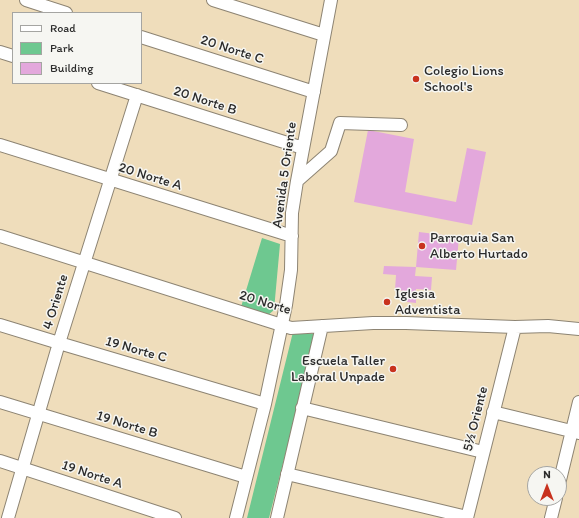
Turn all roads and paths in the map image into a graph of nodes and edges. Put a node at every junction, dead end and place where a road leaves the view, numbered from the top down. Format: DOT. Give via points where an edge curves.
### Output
graph roads {
  1 [pos="26,0"];
  2 [pos="213,0"];
  3 [pos="331,0"];
  4 [pos="63,12"];
  5 [pos="324,36"];
  6 [pos="142,37"];
  7 [pos="0,52"];
  8 [pos="12,56"];
  9 [pos="101,84"];
  10 [pos="314,92"];
  11 [pos="137,96"];
  12 [pos="401,125"];
  13 [pos="0,145"];
  14 [pos="303,148"];
  15 [pos="110,180"];
  16 [pos="297,181"];
  17 [pos="0,236"];
  18 [pos="292,236"];
  19 [pos="84,262"];
  20 [pos="0,324"];
  21 [pos="282,325"];
  22 [pos="322,326"];
  23 [pos="515,327"];
  24 [pos="579,329"];
  25 [pos="59,343"];
  26 [pos="0,402"];
  27 [pos="579,402"];
  28 [pos="264,404"];
  29 [pos="302,408"];
  30 [pos="493,412"];
  31 [pos="38,414"];
  32 [pos="575,432"];
  33 [pos="483,452"];
  34 [pos="0,461"];
  35 [pos="565,466"];
  36 [pos="22,468"];
  37 [pos="287,474"];
  38 [pos="246,477"];
  39 [pos="554,506"];
  40 [pos="8,518"];
  41 [pos="175,518"];
  42 [pos="236,518"];
  43 [pos="277,518"];
  44 [pos="467,518"];
  45 [pos="551,518"];
  1 -- 4 [label="street"];
  2 -- 5 [label="street"];
  3 -- 5 [label="street, Avenida 5 Oriente"];
  5 -- 10 [label="street, Avenida 5 Oriente"];
  6 -- 10 [label="street, 20 Norte C"];
  7 -- 8 [label="street"];
  9 -- 11 [label="street, 20 Norte B"];
  10 -- 14 [label="street, Avenida 5 Oriente"];
  11 -- 14 [label="street, 20 Norte B"];
  11 -- 15 [label="street, 4 Oriente"];
  12 -- 16 [label="street" via="340,123 331,151"];
  13 -- 15 [label="street, 20 Norte A"];
  14 -- 16 [label="street, Avenida 5 Oriente"];
  15 -- 18 [label="street, 20 Norte A"];
  15 -- 19 [label="street, 4 Oriente"];
  16 -- 18 [label="street, Avenida 5 Oriente" via="292,213"];
  17 -- 19 [label="street, 20 Norte"];
  18 -- 21 [label="street, Avenida 5 Oriente" via="290,285"];
  19 -- 21 [label="street, 20 Norte"];
  19 -- 25 [label="street, 4 Oriente"];
  20 -- 25 [label="street, 19 Norte C"];
  21 -- 22 [label="street, 20 Norte" via="292,328"];
  21 -- 28 [label="street, Avenida 5 Oriente"];
  22 -- 23 [label="street, 20 Norte" via="406,323"];
  22 -- 29 [label="street"];
  23 -- 24 [label="street, 20 Norte" via="548,326"];
  23 -- 30 [label="street, 5½ Oriente"];
  25 -- 28 [label="street, 19 Norte C"];
  25 -- 31 [label="street, 4 Oriente"];
  26 -- 31 [label="street, 19 Norte B"];
  27 -- 32 [label="street"];
  28 -- 38 [label="street, Avenida 5 Oriente"];
  29 -- 33 [label="street"];
  29 -- 37 [label="street"];
  30 -- 32 [label="street"];
  30 -- 33 [label="street, 5½ Oriente"];
  31 -- 36 [label="street, 4 Oriente"];
  31 -- 38 [label="street, 19 Norte B"];
  32 -- 35 [label="street"];
  33 -- 44 [label="street, 5½ Oriente"];
  34 -- 36 [label="street, 19 Norte A"];
  36 -- 40 [label="street, 4 Oriente"];
  36 -- 41 [label="street, 19 Norte A"];
  37 -- 43 [label="street"];
  37 -- 44 [label="street"];
  38 -- 42 [label="street, Avenida 5 Oriente"];
  39 -- 45 [label="street"];
}
